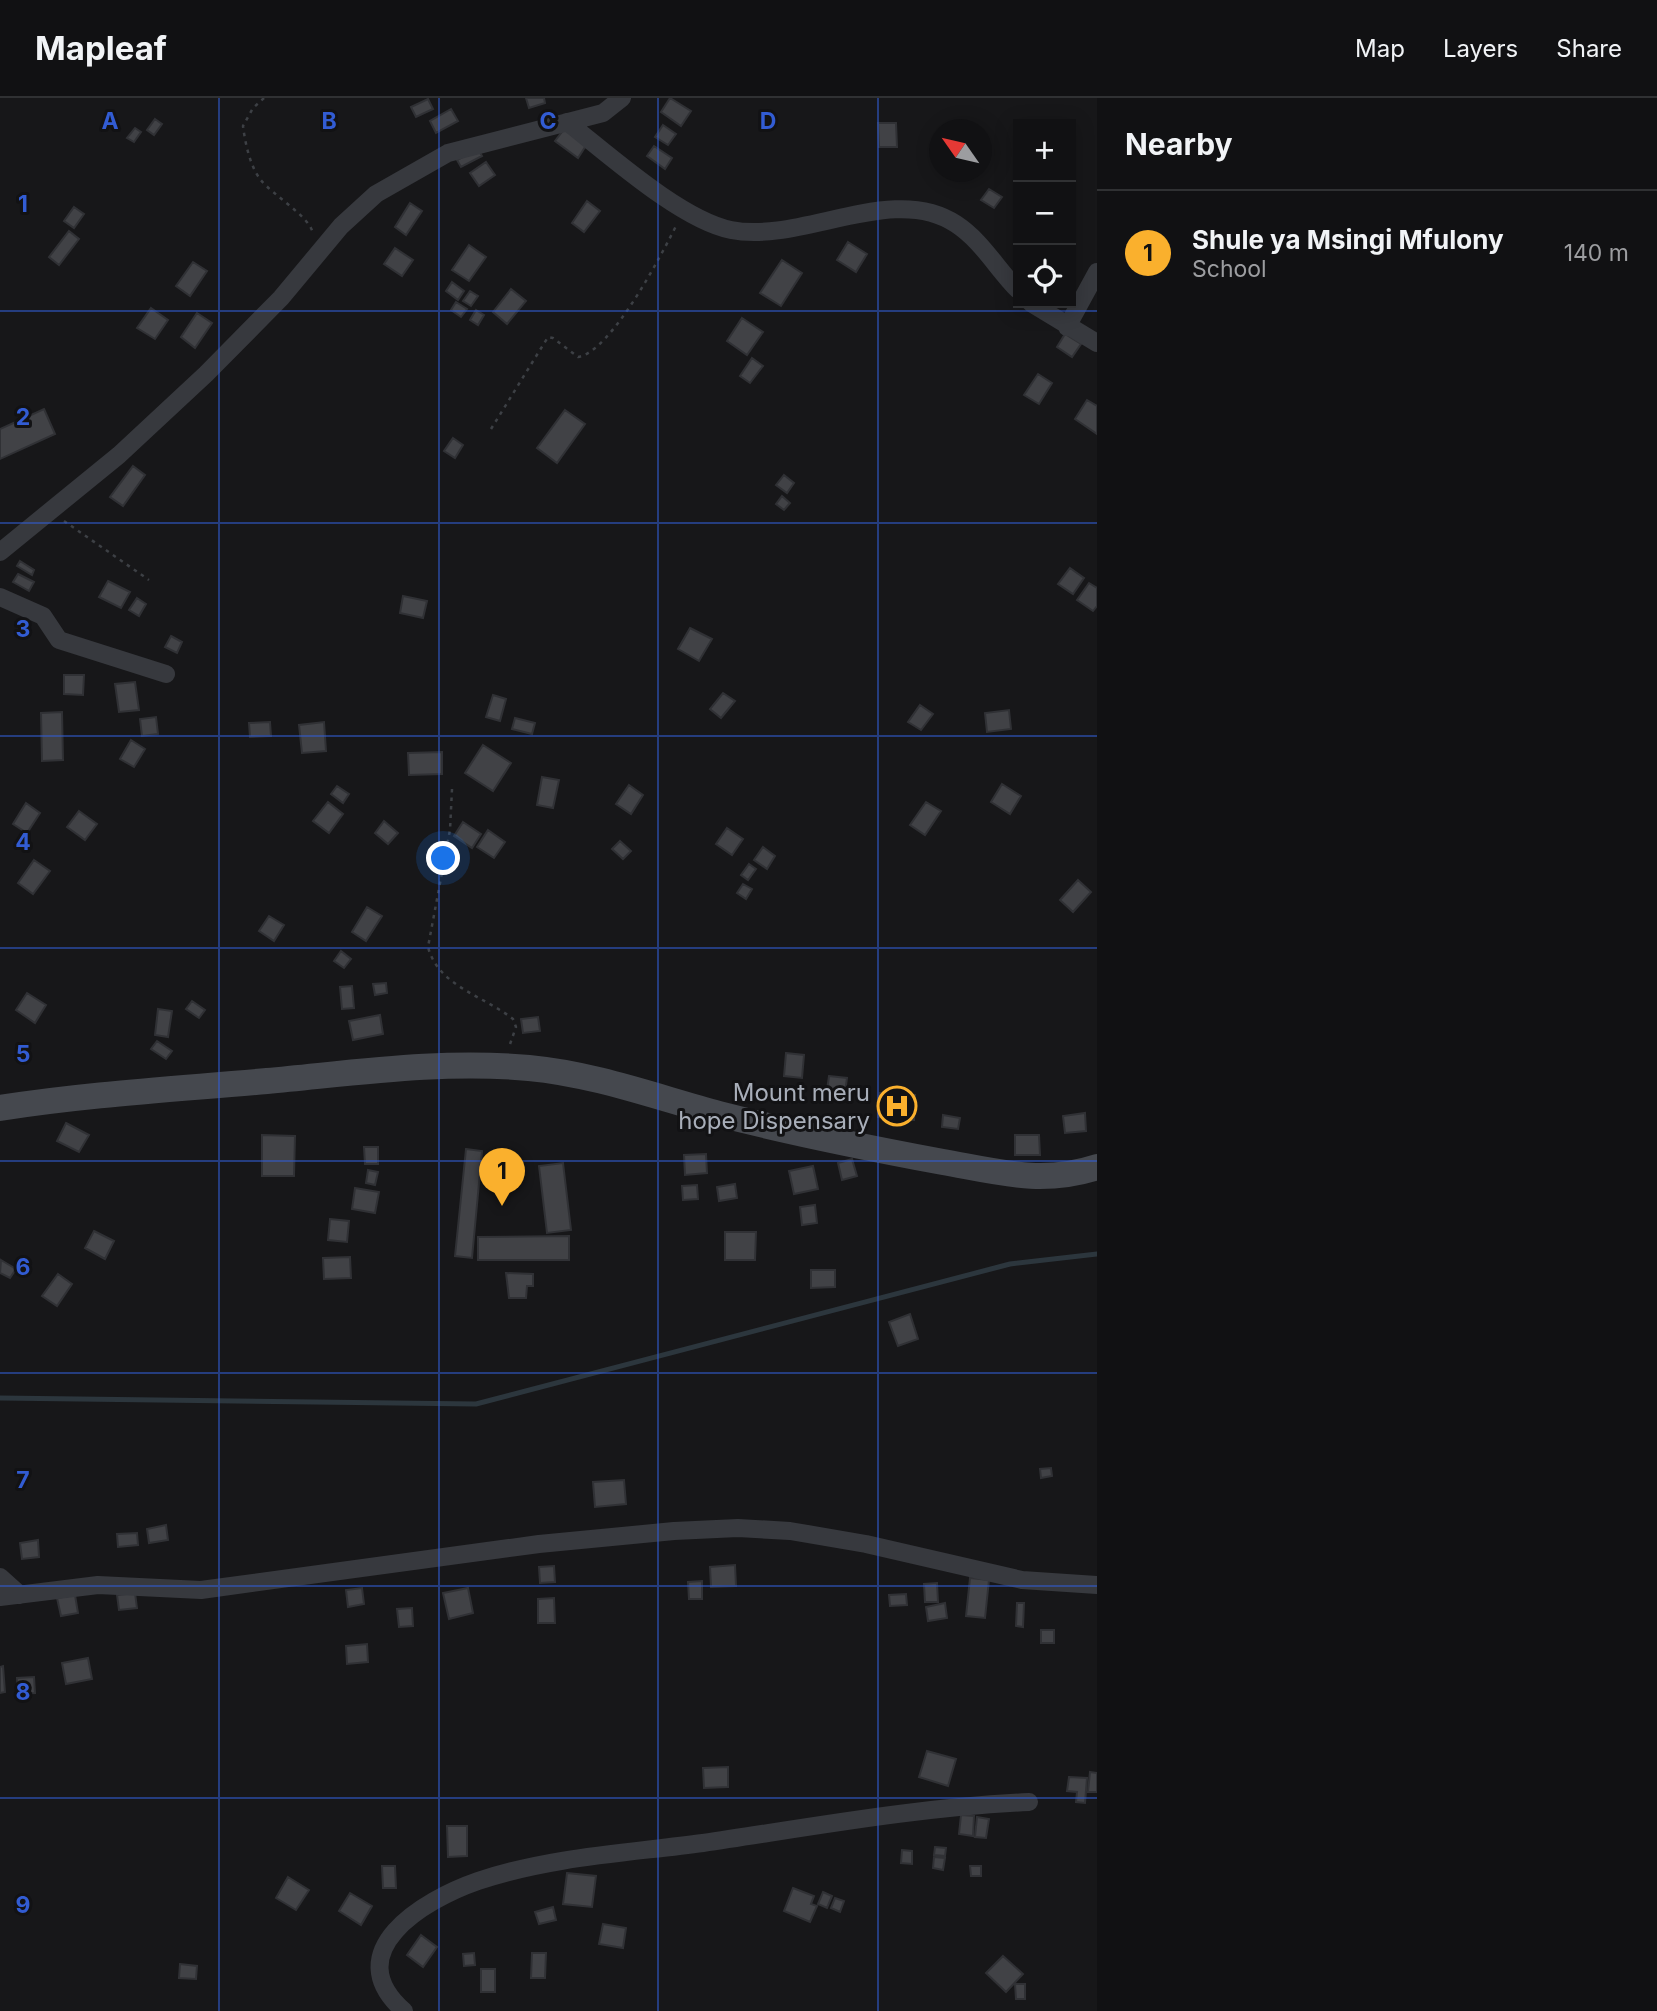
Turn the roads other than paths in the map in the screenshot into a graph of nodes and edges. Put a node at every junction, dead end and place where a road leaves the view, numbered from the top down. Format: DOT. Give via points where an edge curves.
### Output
graph roads {
  1 [pos="622,98"];
  2 [pos="567,122"];
  3 [pos="1097,272"];
  4 [pos="1013,284"];
  5 [pos="1038,308"];
  6 [pos="1067,327"];
  7 [pos="1097,342"];
  8 [pos="0,552"];
  9 [pos="0,597"];
  10 [pos="166,674"];
  11 [pos="0,1108"];
  12 [pos="1097,1167"];
  13 [pos="0,1577"];
  14 [pos="1097,1584"];
  15 [pos="20,1595"];
  16 [pos="0,1597"];
  17 [pos="1029,1802"];
  18 [pos="404,2011"];
  1 -- 2 [label="street" via="603,113"];
  2 -- 4 [label="street" via="684,208 731,230 763,233 923,210 957,225"];
  2 -- 8 [label="street" via="432,160 376,194 356,210 206,374 119,455"];
  3 -- 6 [label="street"];
  5 -- 6 [label="street"];
  6 -- 7 [label="street"];
  9 -- 10 [label="street" via="43,616 59,640"];
  11 -- 12 [label="street" via="112,1092 375,1069 500,1065 582,1076 807,1137 976,1168 1043,1178"];
  13 -- 15 [label="street"];
  14 -- 15 [label="street" via="1022,1580 866,1544 738,1528 539,1544 201,1590 98,1585"];
  15 -- 16 [label="street"];
  17 -- 18 [label="street" via="839,1822 549,1864 479,1881 439,1897 390,1938 378,1973 381,1986"];
}
